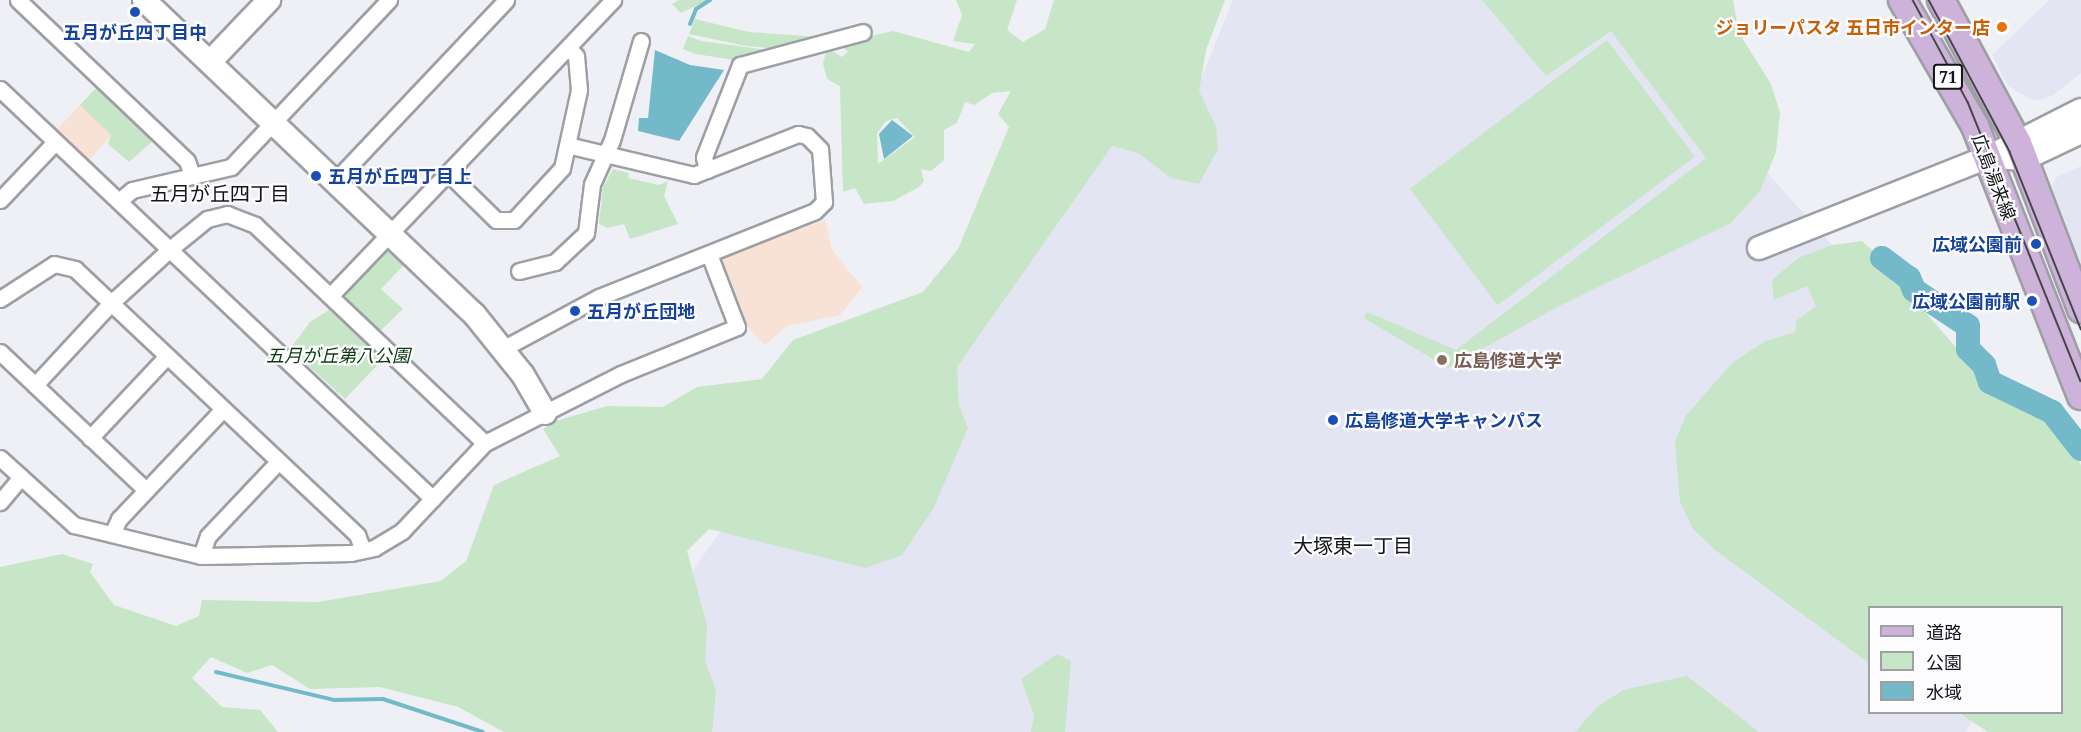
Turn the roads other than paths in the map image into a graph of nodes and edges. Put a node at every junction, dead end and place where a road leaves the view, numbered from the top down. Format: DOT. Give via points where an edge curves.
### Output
graph roads {
  1 [pos="18,0"];
  2 [pos="144,0"];
  3 [pos="269,0"];
  4 [pos="389,0"];
  5 [pos="506,0"];
  6 [pos="1902,0"];
  7 [pos="1941,0"];
  8 [pos="609,1"];
  9 [pos="864,32"];
  10 [pos="641,41"];
  11 [pos="567,47"];
  12 [pos="210,62"];
  13 [pos="0,89"];
  14 [pos="2081,110"];
  15 [pos="273,122"];
  16 [pos="2081,132"];
  17 [pos="55,142"];
  18 [pos="567,145"];
  19 [pos="2021,151"];
  20 [pos="606,154"];
  21 [pos="1988,157"];
  22 [pos="707,170"];
  23 [pos="448,173"];
  24 [pos="192,176"];
  25 [pos="335,181"];
  26 [pos="1,197"];
  27 [pos="119,201"];
  28 [pos="391,233"];
  29 [pos="1759,248"];
  30 [pos="170,249"];
  31 [pos="709,254"];
  32 [pos="519,271"];
  33 [pos="330,296"];
  34 [pos="0,299"];
  35 [pos="111,303"];
  36 [pos="2081,309"];
  37 [pos="504,348"];
  38 [pos="0,352"];
  39 [pos="167,356"];
  40 [pos="35,385"];
  41 [pos="2081,396"];
  42 [pos="224,409"];
  43 [pos="545,413"];
  44 [pos="90,438"];
  45 [pos="485,443"];
  46 [pos="0,458"];
  47 [pos="279,461"];
  48 [pos="21,477"];
  49 [pos="146,490"];
  50 [pos="433,499"];
  51 [pos="0,502"];
  52 [pos="112,534"];
  53 [pos="363,550"];
  54 [pos="201,556"];
  1 -- 24 [label="street" via="187,161"];
  2 -- 12 [label="street"];
  3 -- 12 [label="street"];
  4 -- 15 [label="street"];
  5 -- 25 [label="street"];
  6 -- 21 [label="main road, 広島湯来線 / 71"];
  7 -- 19 [label="main road, 広島湯来線 / 71"];
  8 -- 11 [label="street"];
  9 -- 22 [label="street" via="740,65 704,157"];
  10 -- 20 [label="street"];
  11 -- 18 [label="street" via="576,56 579,90"];
  11 -- 23 [label="street"];
  12 -- 15 [label="street"];
  13 -- 17 [label="street"];
  14 -- 19 [label="street"];
  15 -- 24 [label="street" via="231,167"];
  15 -- 25 [label="street"];
  16 -- 19 [label="street"];
  17 -- 26 [label="street"];
  17 -- 27 [label="street"];
  18 -- 20 [label="street"];
  18 -- 23 [label="street" via="561,171 510,223 496,220"];
  19 -- 21 [label="street"];
  19 -- 36 [label="main road, 広島湯来線 / 71"];
  20 -- 22 [label="street" via="694,175"];
  20 -- 32 [label="street" via="592,184 586,233 555,262"];
  21 -- 29 [label="street"];
  21 -- 41 [label="main road, 広島湯来線 / 71"];
  22 -- 31 [label="street" via="798,134 807,136 820,149 824,202 815,211"];
  23 -- 28 [label="street"];
  24 -- 27 [label="street" via="132,190"];
  25 -- 28 [label="street"];
  27 -- 30 [label="street"];
  28 -- 33 [label="street"];
  28 -- 37 [label="street"];
  30 -- 33 [label="street" via="214,216 240,216"];
  30 -- 35 [label="street"];
  30 -- 50 [label="street"];
  31 -- 37 [label="street" via="599,297"];
  31 -- 43 [label="street" via="737,327"];
  33 -- 45 [label="street"];
  34 -- 35 [label="street" via="61,263 75,269"];
  35 -- 39 [label="street"];
  35 -- 40 [label="street"];
  37 -- 43 [label="street"];
  38 -- 40 [label="street"];
  39 -- 42 [label="street"];
  39 -- 44 [label="street"];
  40 -- 44 [label="street"];
  42 -- 47 [label="street"];
  42 -- 49 [label="street"];
  43 -- 45 [label="street"];
  44 -- 49 [label="street"];
  45 -- 50 [label="street"];
  46 -- 48 [label="street"];
  47 -- 53 [label="street" via="357,535"];
  47 -- 54 [label="street" via="208,537"];
  48 -- 51 [label="street"];
  48 -- 52 [label="street" via="74,525"];
  49 -- 52 [label="street"];
  50 -- 53 [label="street" via="396,537"];
  52 -- 54 [label="street"];
  53 -- 54 [label="street"];
}
